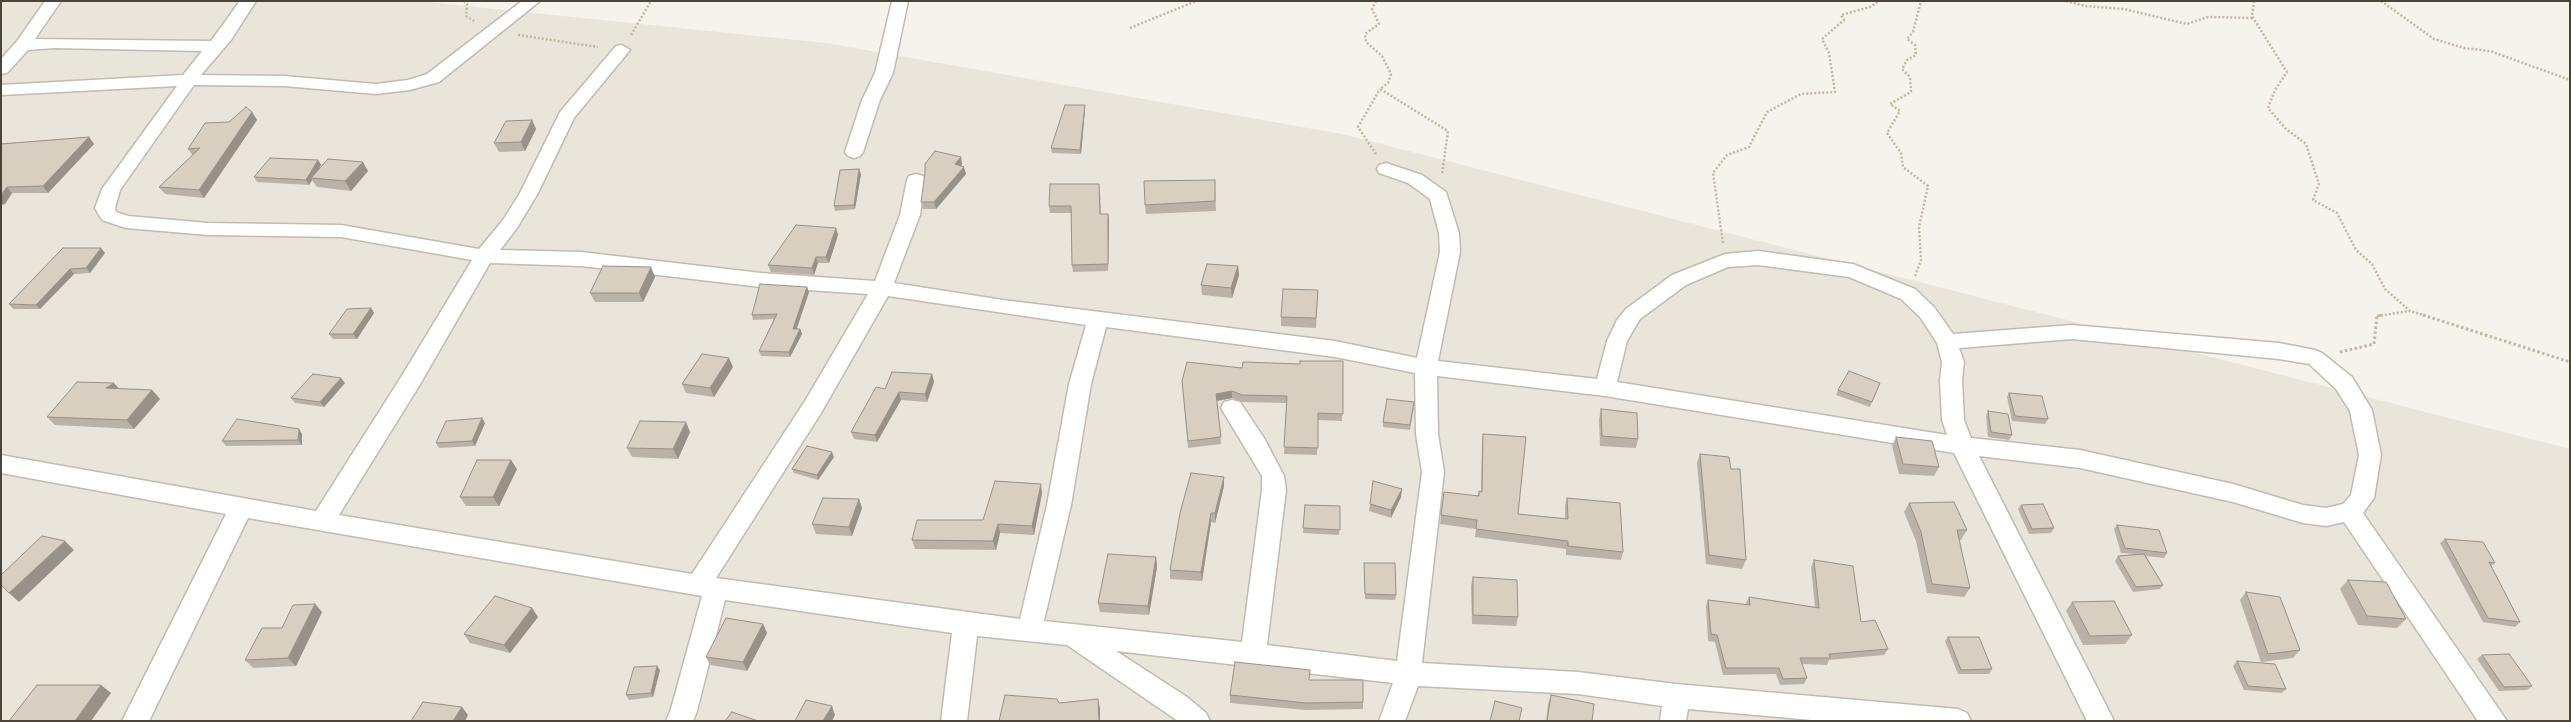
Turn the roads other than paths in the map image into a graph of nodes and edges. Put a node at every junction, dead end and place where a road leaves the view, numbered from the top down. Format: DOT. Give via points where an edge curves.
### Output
graph roads {
  1 [pos="54,1"];
  2 [pos="248,1"];
  3 [pos="532,1"];
  4 [pos="900,1"];
  5 [pos="23,44"];
  6 [pos="215,46"];
  7 [pos="622,50"];
  8 [pos="1,68"];
  9 [pos="189,81"];
  10 [pos="1,90"];
  11 [pos="854,152"];
  12 [pos="1386,169"];
  13 [pos="916,180"];
  14 [pos="484,256"];
  15 [pos="882,288"];
  16 [pos="1098,320"];
  17 [pos="1947,342"];
  18 [pos="1426,367"];
  19 [pos="1605,388"];
  20 [pos="1232,408"];
  21 [pos="1962,446"];
  22 [pos="1,464"];
  23 [pos="241,508"];
  24 [pos="2350,512"];
  25 [pos="322,522"];
  26 [pos="708,586"];
  27 [pos="966,624"];
  28 [pos="1030,630"];
  29 [pos="1069,634"];
  30 [pos="1252,654"];
  31 [pos="1409,674"];
  32 [pos="1674,708"];
  33 [pos="1184,715"];
  34 [pos="135,721"];
  35 [pos="679,721"];
  36 [pos="954,721"];
  37 [pos="1392,721"];
  38 [pos="1958,721"];
  39 [pos="2101,721"];
  40 [pos="2494,721"];
  1 -- 5 [label="street"];
  2 -- 6 [label="street"];
  3 -- 9 [label="street" via="433,78 410,85 376,89 284,81"];
  4 -- 11 [label="street" via="884,73 871,100"];
  5 -- 6 [label="street"];
  5 -- 8 [label="street"];
  6 -- 9 [label="street" via="197,66"];
  7 -- 14 [label="street" via="566,116 529,193 510,224"];
  9 -- 10 [label="street"];
  9 -- 14 [label="street" via="110,189 105,208 109,216 126,222 208,229 340,231"];
  12 -- 18 [label="street" via="1415,179 1439,196 1449,233 1450,252"];
  13 -- 15 [label="street" via="910,215"];
  14 -- 15 [label="street" via="581,259 761,280"];
  14 -- 25 [label="street"];
  15 -- 16 [label="street"];
  15 -- 26 [label="street"];
  16 -- 18 [label="street" via="1335,350"];
  16 -- 28 [label="street" via="1080,384 1060,505"];
  17 -- 19 [label="street" via="1927,312 1908,294 1853,271 1758,258 1725,261 1679,280 1633,314 1624,324 1617,341"];
  17 -- 21 [label="street" via="1952,362 1953,420"];
  17 -- 24 [label="street" via="2072,332 2260,349 2315,358 2344,383 2361,410 2370,455 2362,498"];
  18 -- 19 [label="street"];
  18 -- 31 [label="street" via="1427,434 1433,472 1410,644"];
  19 -- 21 [label="street"];
  20 -- 30 [label="street" via="1273,476 1274,490"];
  21 -- 24 [label="street" via="2080,459 2233,493 2302,514 2326,517"];
  21 -- 39 [label="street"];
  22 -- 23 [label="street"];
  23 -- 25 [label="street"];
  23 -- 34 [label="street"];
  24 -- 40 [label="street"];
  25 -- 26 [label="street"];
  26 -- 27 [label="street"];
  26 -- 35 [label="street" via="686,702"];
  27 -- 28 [label="street"];
  27 -- 36 [label="street"];
  28 -- 29 [label="street"];
  29 -- 30 [label="street"];
  29 -- 33 [label="street"];
  30 -- 31 [label="street"];
  31 -- 32 [label="street" via="1578,683"];
  31 -- 37 [label="street"];
  32 -- 38 [label="street"];
}
